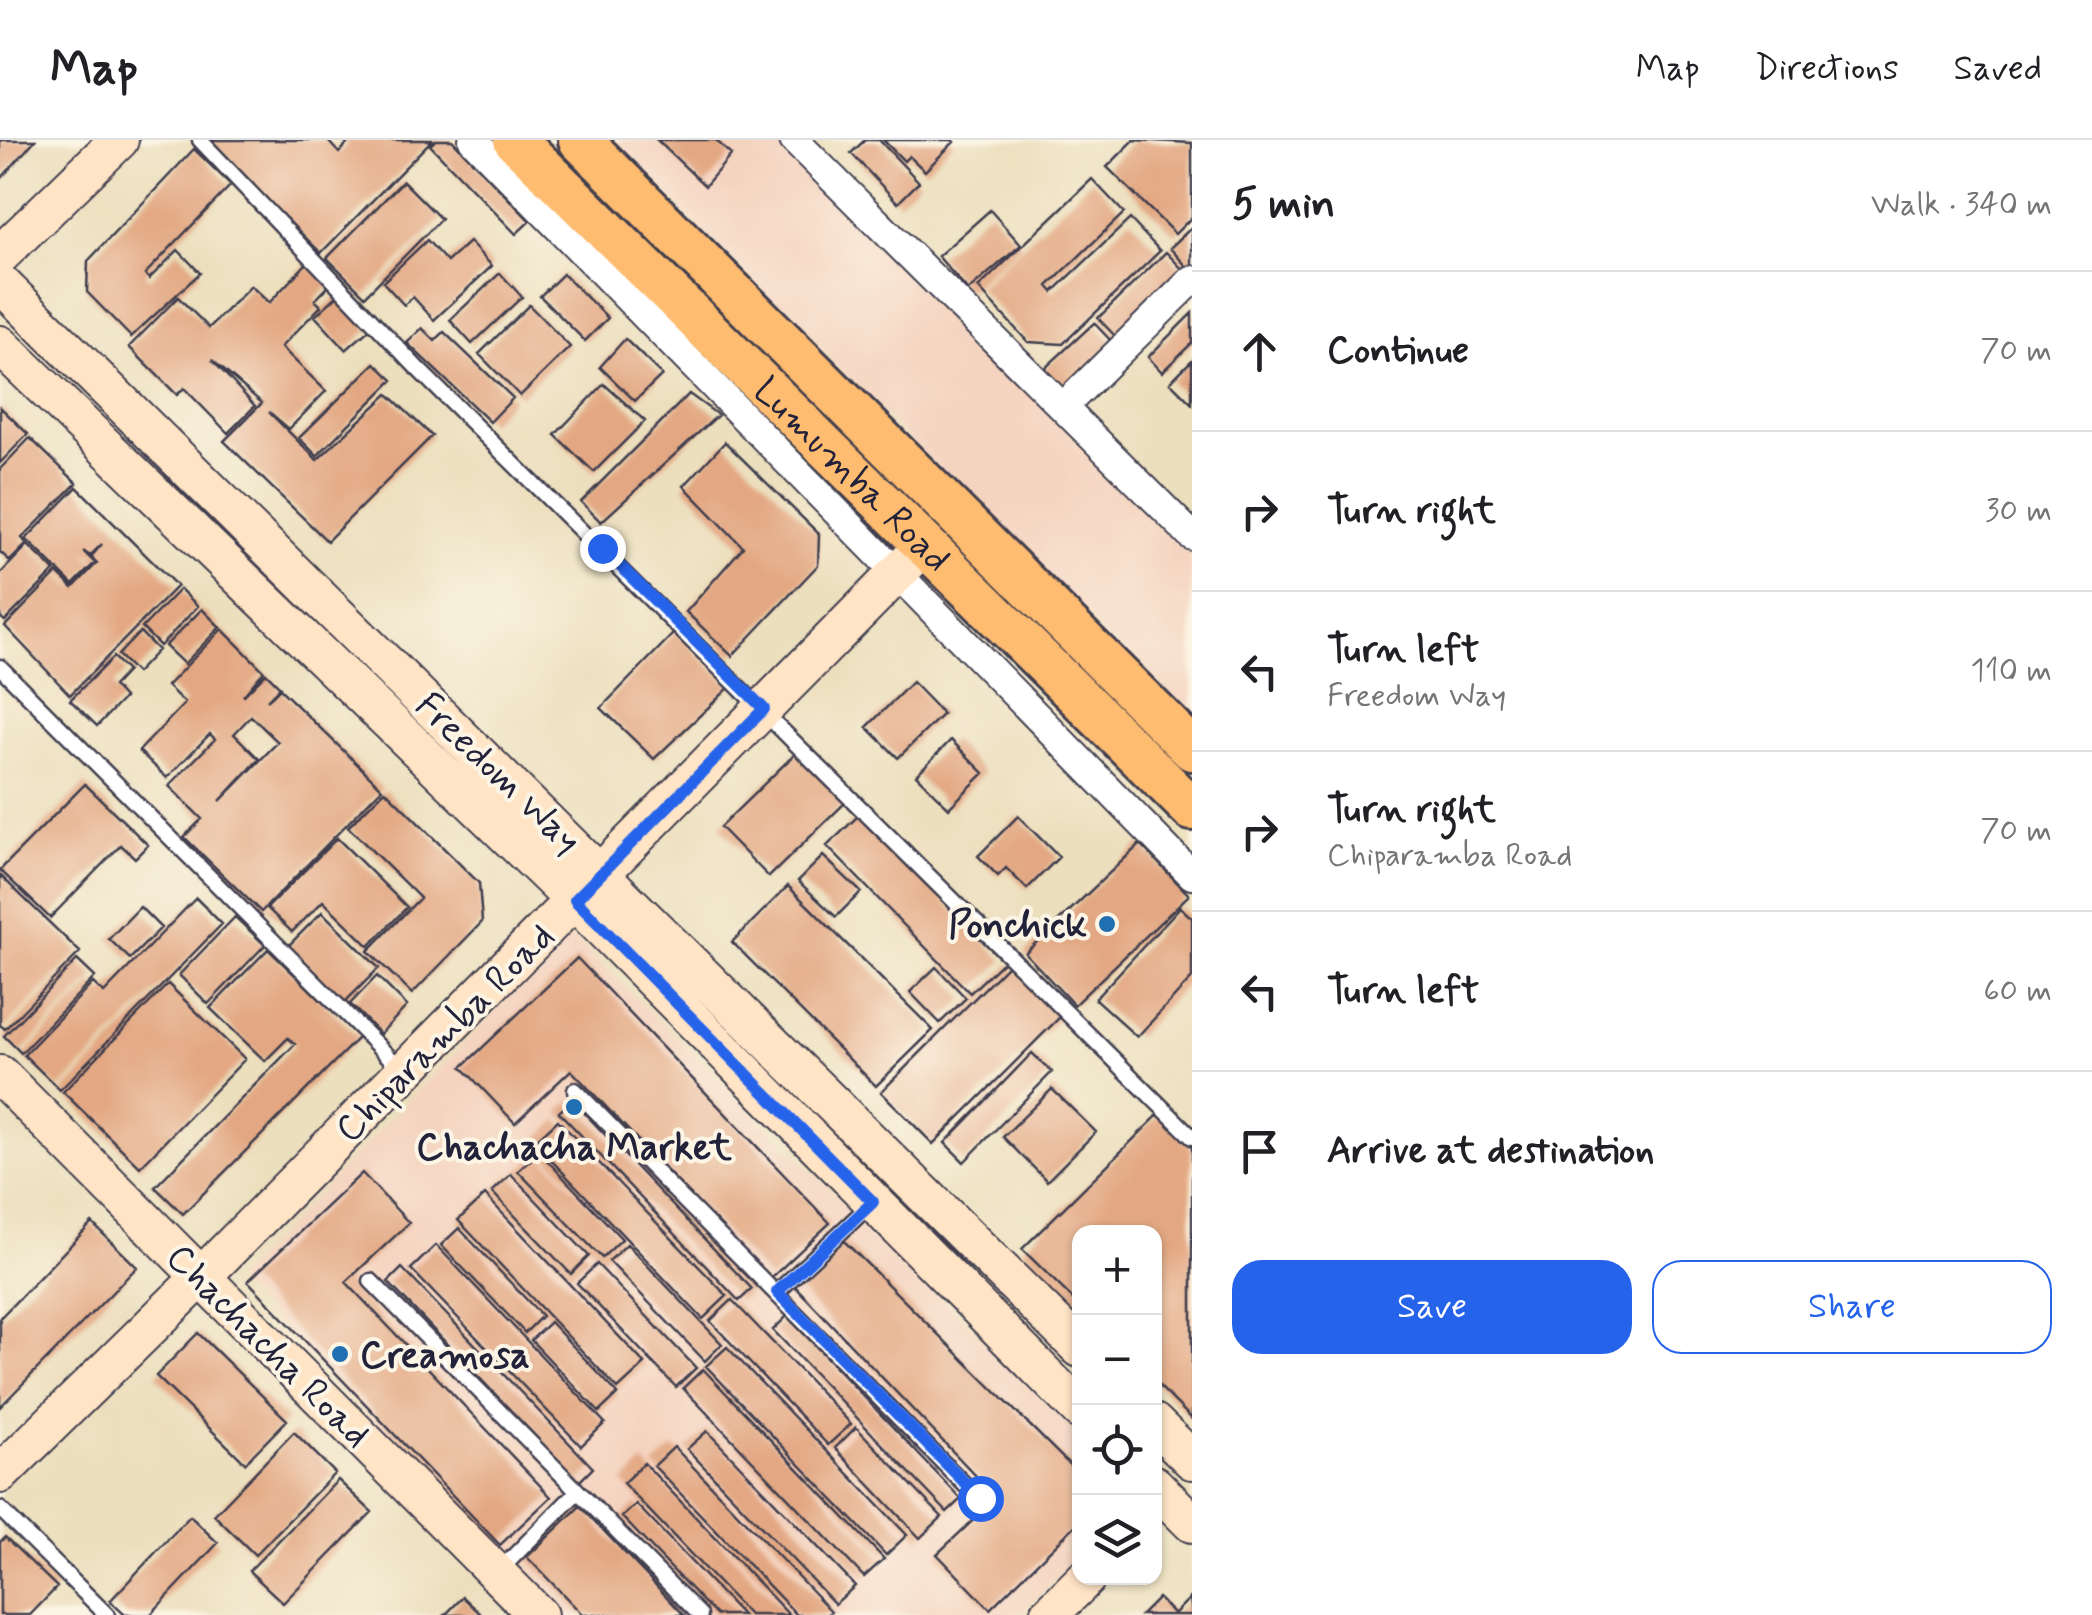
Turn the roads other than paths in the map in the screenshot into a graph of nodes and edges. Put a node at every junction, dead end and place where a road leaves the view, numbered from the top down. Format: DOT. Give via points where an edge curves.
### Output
graph roads {
  1 [pos="119,140"];
  2 [pos="200,140"];
  3 [pos="473,140"];
  4 [pos="515,140"];
  5 [pos="580,140"];
  6 [pos="794,140"];
  7 [pos="0,255"];
  8 [pos="1192,280"];
  9 [pos="0,283"];
  10 [pos="0,346"];
  11 [pos="1063,407"];
  12 [pos="1192,536"];
  13 [pos="912,558"];
  14 [pos="0,667"];
  15 [pos="764,709"];
  16 [pos="1192,749"];
  17 [pos="1192,809"];
  18 [pos="602,873"];
  19 [pos="1192,875"];
  20 [pos="575,900"];
  21 [pos="404,1072"];
  22 [pos="0,1076"];
  23 [pos="575,1090"];
  24 [pos="1192,1137"];
  25 [pos="873,1202"];
  26 [pos="202,1277"];
  27 [pos="371,1281"];
  28 [pos="777,1292"];
  29 [pos="1072,1340"];
  30 [pos="1075,1405"];
  31 [pos="1162,1431"];
  32 [pos="1192,1460"];
  33 [pos="0,1474"];
  34 [pos="578,1492"];
  35 [pos="980,1498"];
  36 [pos="0,1508"];
  37 [pos="496,1573"];
  38 [pos="1079,1585"];
  39 [pos="107,1615"];
  40 [pos="538,1615"];
  41 [pos="700,1615"];
  42 [pos="1049,1615"];
  1 -- 7 [label="main road"];
  2 -- 15 [label="lane" via="418,369"];
  3 -- 13 [label="street"];
  4 -- 13 [label="main road, Lumumba Road"];
  5 -- 16 [label="main road, Lumumba Road"];
  6 -- 11 [label="street"];
  8 -- 11 [label="street"];
  9 -- 18 [label="main road, Freedom Way"];
  10 -- 20 [label="main road, Freedom Way"];
  11 -- 12 [label="street"];
  13 -- 15 [label="main road, Chiparamba Road"];
  13 -- 17 [label="main road, Lumumba Road"];
  13 -- 19 [label="street"];
  14 -- 21 [label="lane"];
  15 -- 18 [label="main road, Chiparamba Road"];
  15 -- 24 [label="lane"];
  18 -- 20 [label="main road, Chiparamba Road"];
  18 -- 29 [label="main road, Freedom Way"];
  20 -- 21 [label="main road, Chiparamba Road"];
  20 -- 25 [label="main road, Freedom Way"];
  21 -- 26 [label="main road, Chiparamba Road"];
  22 -- 26 [label="main road, Chachacha Road"];
  23 -- 28 [label="lane"];
  25 -- 28 [label="lane"];
  25 -- 30 [label="main road, Freedom Way"];
  26 -- 33 [label="main road, Chiparamba Road"];
  26 -- 37 [label="main road, Chachacha Road"];
  27 -- 34 [label="lane"];
  28 -- 35 [label="lane"];
  31 -- 32 [label="main road"];
  34 -- 37 [label="lane"];
  34 -- 41 [label="lane"];
  36 -- 39 [label="lane"];
  37 -- 40 [label="main road, Chachacha Road"];
  38 -- 42 [label="main road"];
}
